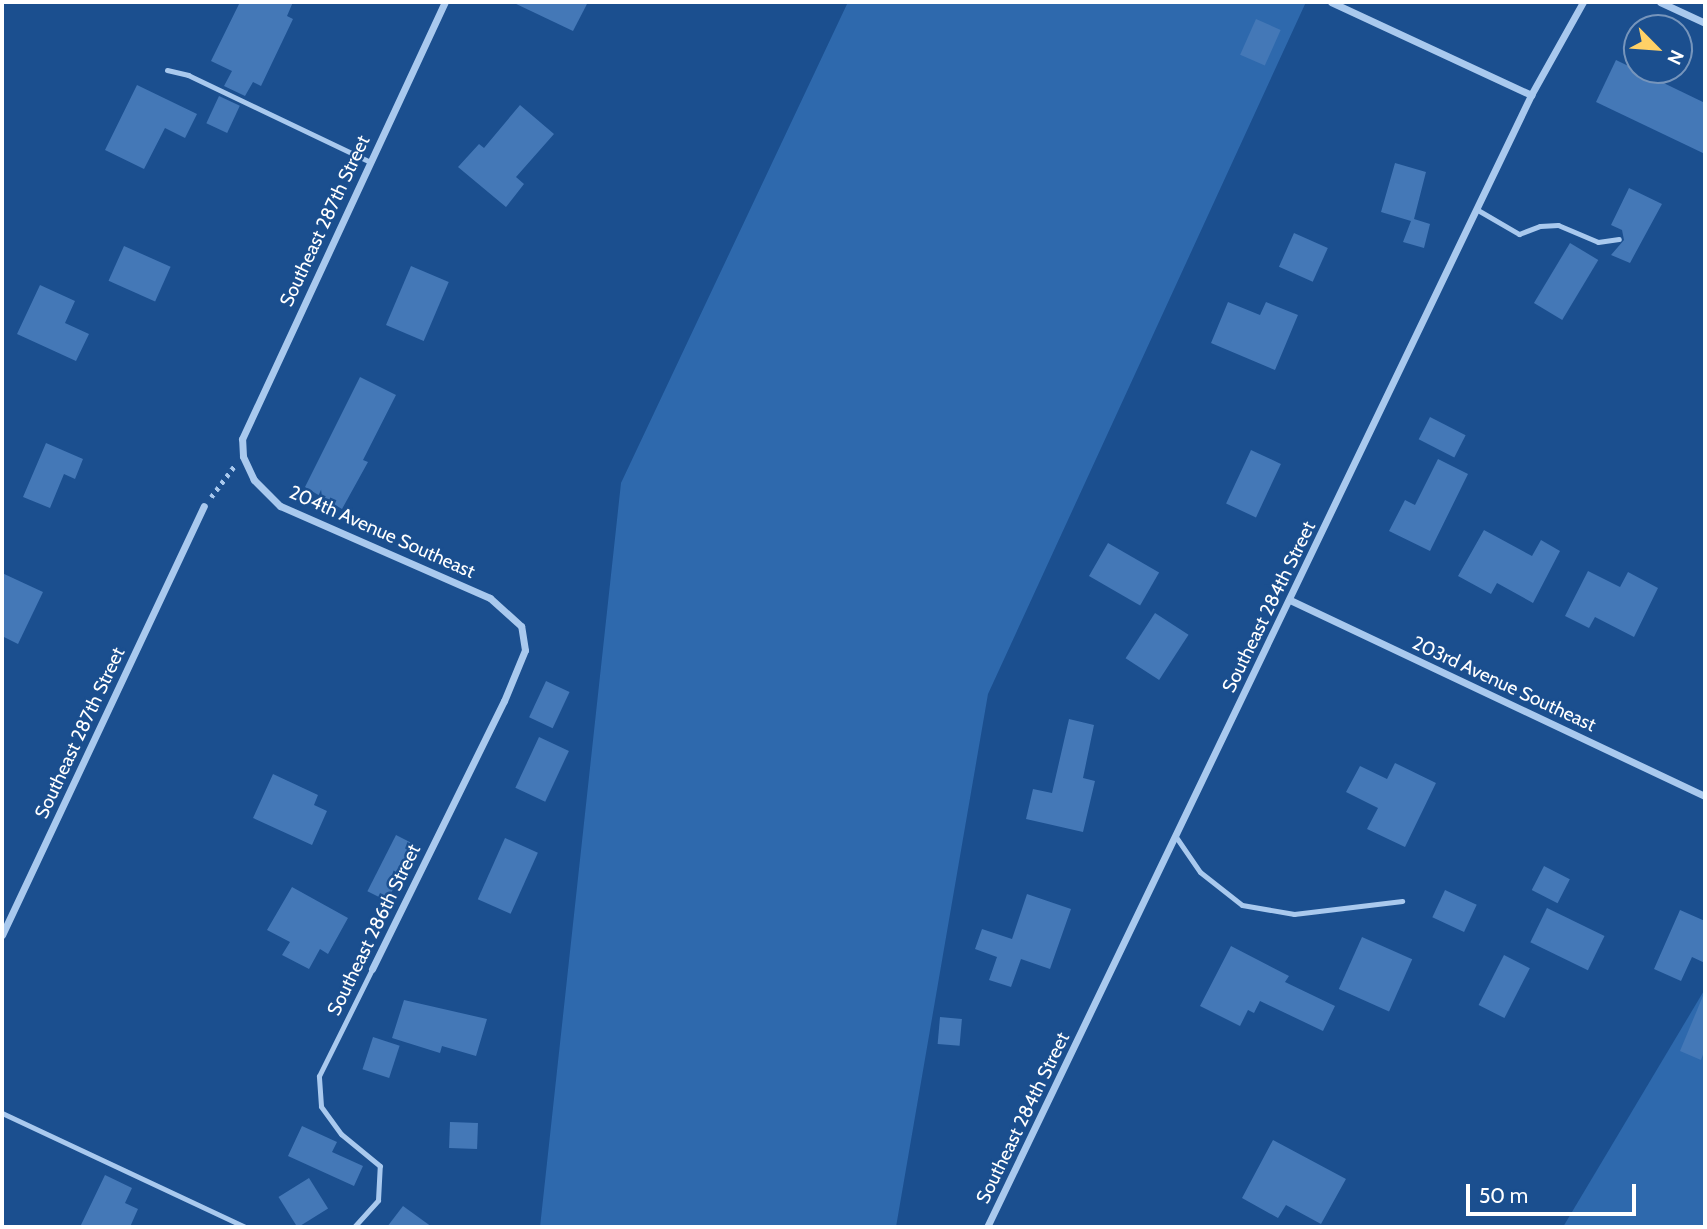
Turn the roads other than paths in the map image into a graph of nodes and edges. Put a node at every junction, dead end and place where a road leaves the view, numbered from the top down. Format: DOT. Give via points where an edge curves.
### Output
graph roads {
  1 [pos="445,2"];
  2 [pos="1331,2"];
  3 [pos="1583,2"];
  4 [pos="1660,2"];
  5 [pos="1705,23"];
  6 [pos="167,70"];
  7 [pos="1531,95"];
  8 [pos="370,162"];
  9 [pos="1476,209"];
  10 [pos="1619,239"];
  11 [pos="243,456"];
  12 [pos="204,506"];
  13 [pos="1290,600"];
  14 [pos="521,626"];
  15 [pos="1705,796"];
  16 [pos="1176,837"];
  17 [pos="1402,901"];
  18 [pos="2,936"];
  19 [pos="372,969"];
  20 [pos="2,1113"];
  21 [pos="245,1227"];
  22 [pos="354,1227"];
  23 [pos="987,1227"];
  1 -- 8 [label="street, Southeast 287th Street"];
  2 -- 7 [label="street"];
  3 -- 7 [label="street, Southeast 284th Street"];
  4 -- 5 [label="street"];
  6 -- 8 [label="lane" via="188,75"];
  7 -- 9 [label="street, Southeast 284th Street"];
  8 -- 11 [label="street, Southeast 287th Street" via="248,420"];
  9 -- 10 [label="lane" via="1519,234 1559,225 1598,242"];
  9 -- 13 [label="street, Southeast 284th Street"];
  11 -- 14 [label="street, 204th Avenue Southeast" via="261,491 280,506 490,598"];
  12 -- 18 [label="street, Southeast 287th Street"];
  13 -- 15 [label="street, 203rd Avenue Southeast"];
  13 -- 16 [label="street, Southeast 284th Street"];
  14 -- 19 [label="street, Southeast 286th Street" via="525,650 504,701"];
  16 -- 17 [label="lane" via="1198,870 1242,905 1294,914"];
  16 -- 23 [label="street, Southeast 284th Street"];
  19 -- 22 [label="lane, Southeast 286th Street" via="319,1076 321,1106 341,1134 380,1166 378,1200"];
  20 -- 21 [label="lane"];
}
